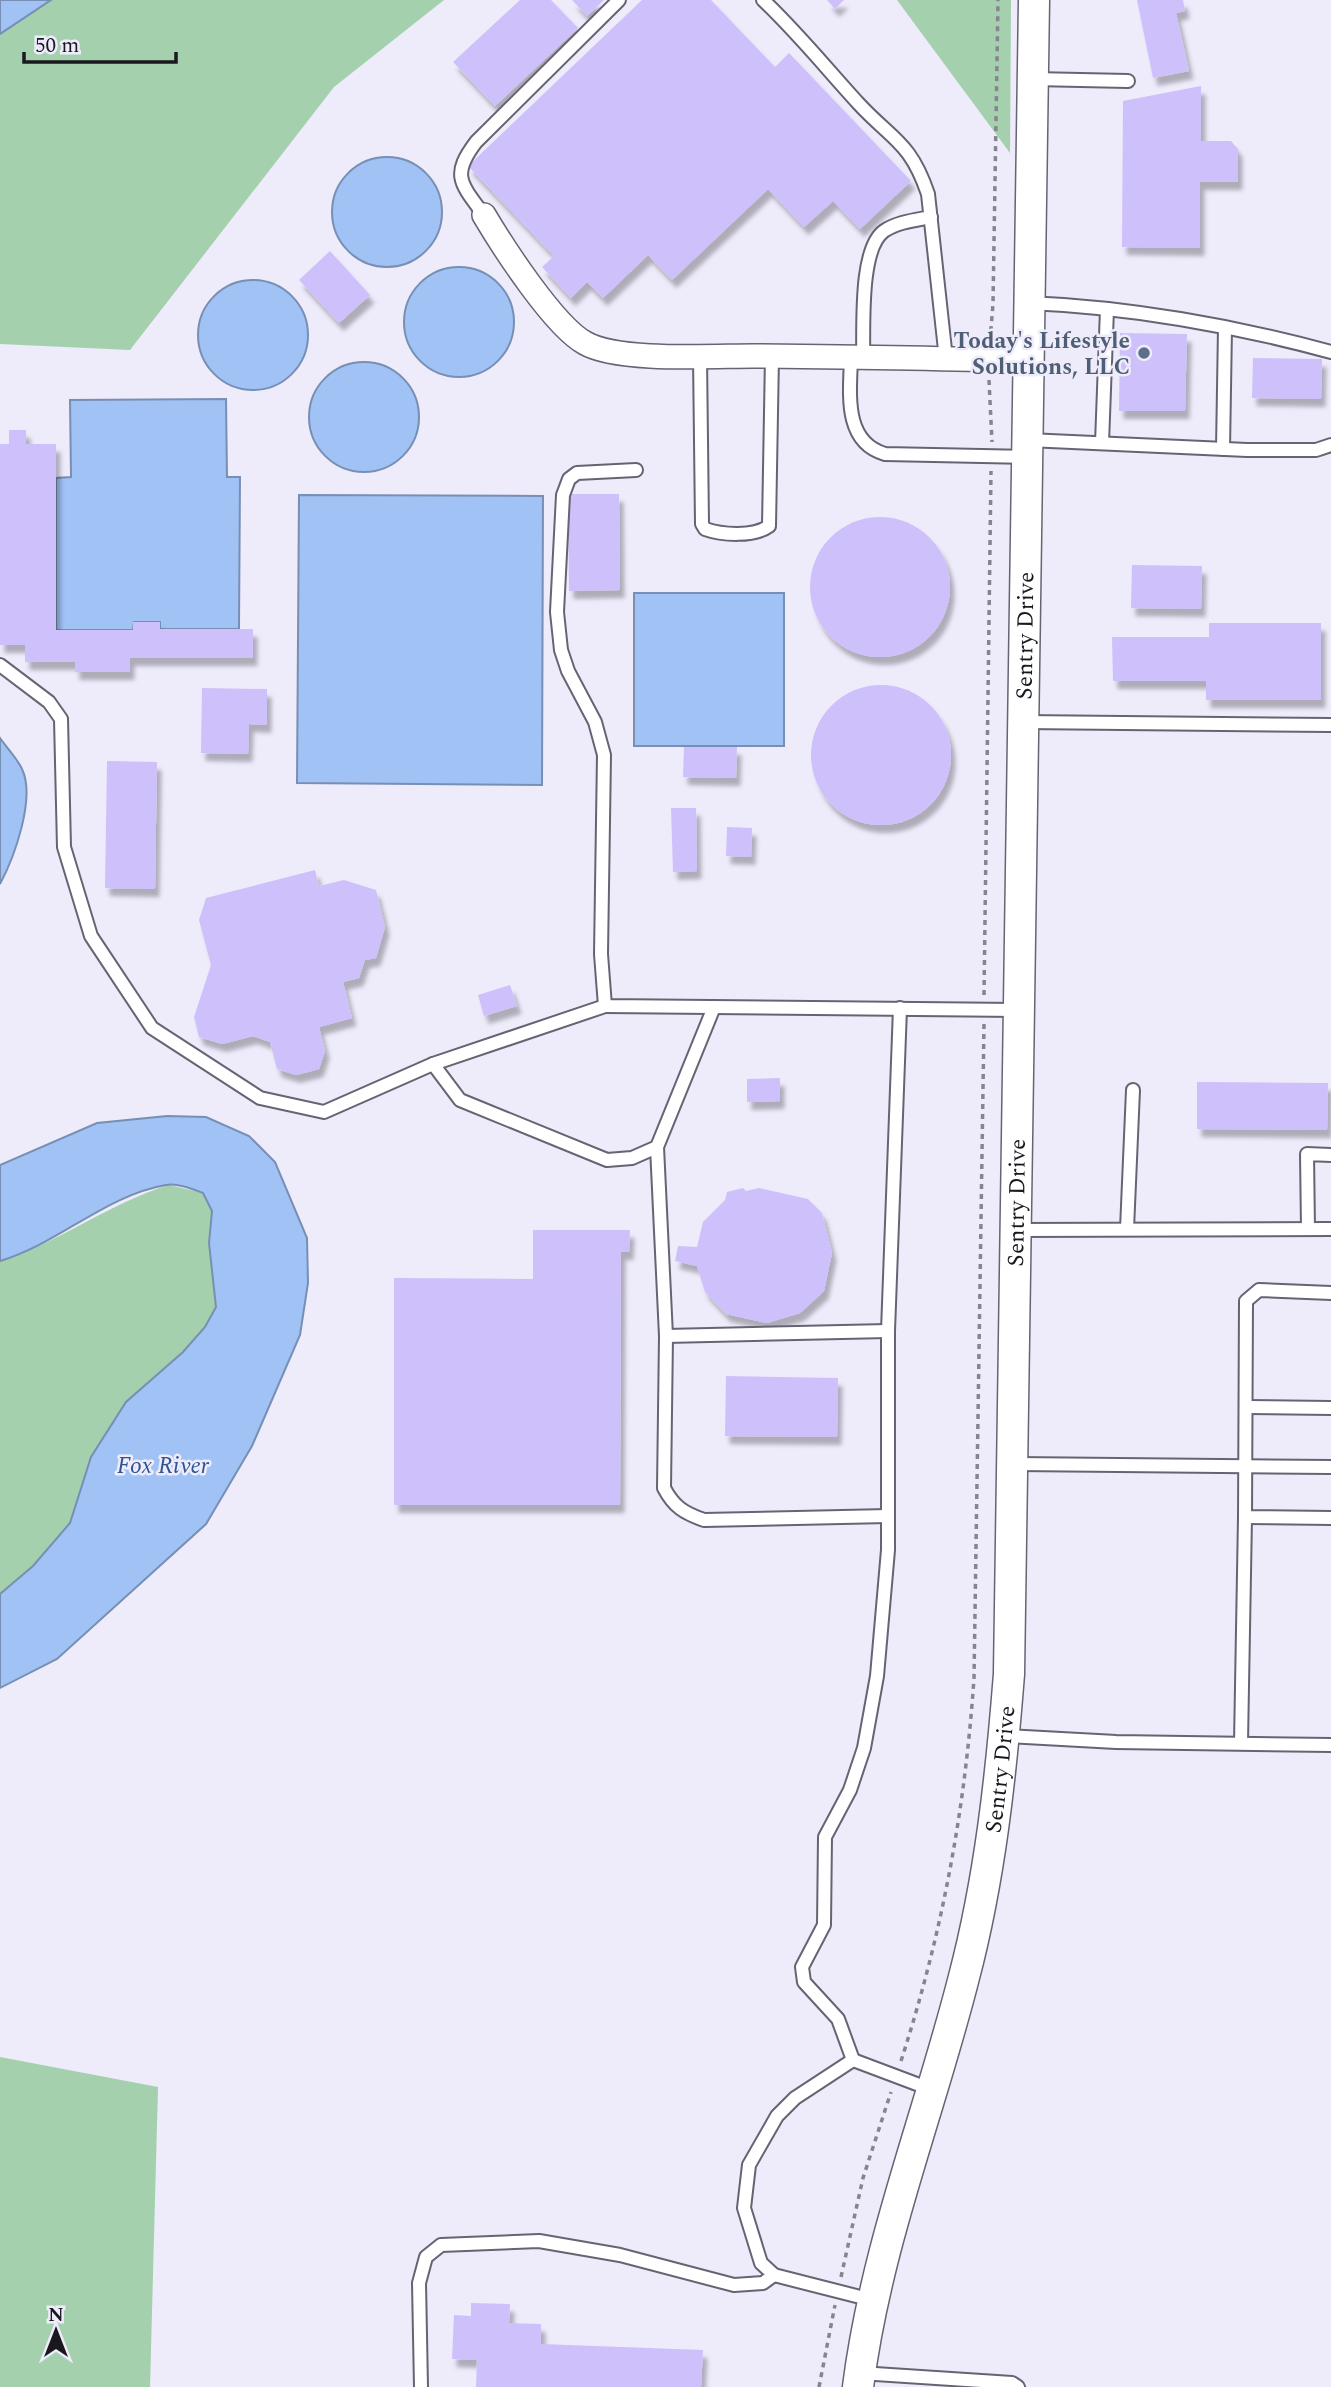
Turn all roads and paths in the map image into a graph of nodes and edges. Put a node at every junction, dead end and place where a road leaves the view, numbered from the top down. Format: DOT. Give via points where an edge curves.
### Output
graph roads {
  1 [pos="618,0"];
  2 [pos="762,0"];
  3 [pos="998,0"];
  4 [pos="1034,0"];
  5 [pos="1032,79"];
  6 [pos="1128,81"];
  7 [pos="484,215"];
  8 [pos="931,217"];
  9 [pos="1029,303"];
  10 [pos="1107,309"];
  11 [pos="1226,328"];
  12 [pos="1331,352"];
  13 [pos="700,356"];
  14 [pos="772,356"];
  15 [pos="857,358"];
  16 [pos="946,359"];
  17 [pos="988,360"];
  18 [pos="1029,362"];
  19 [pos="1102,443"];
  20 [pos="1331,444"];
  21 [pos="1027,448"];
  22 [pos="1223,449"];
  23 [pos="992,458"];
  24 [pos="636,470"];
  25 [pos="0,665"];
  26 [pos="1023,722"];
  27 [pos="1331,724"];
  28 [pos="605,1006"];
  29 [pos="714,1007"];
  30 [pos="900,1008"];
  31 [pos="984,1010"];
  32 [pos="1019,1010"];
  33 [pos="433,1064"];
  34 [pos="1133,1090"];
  35 [pos="657,1147"];
  36 [pos="1331,1154"];
  37 [pos="1127,1229"];
  38 [pos="1308,1229"];
  39 [pos="1331,1229"];
  40 [pos="1016,1230"];
  41 [pos="1331,1293"];
  42 [pos="888,1331"];
  43 [pos="666,1336"];
  44 [pos="1246,1407"];
  45 [pos="1331,1408"];
  46 [pos="1012,1464"];
  47 [pos="1246,1466"];
  48 [pos="1331,1467"];
  49 [pos="888,1516"];
  50 [pos="1245,1517"];
  51 [pos="1331,1518"];
  52 [pos="1004,1735"];
  53 [pos="1241,1743"];
  54 [pos="1331,1745"];
  55 [pos="853,2060"];
  56 [pos="897,2075"];
  57 [pos="930,2089"];
  58 [pos="774,2275"];
  59 [pos="838,2289"];
  60 [pos="872,2300"];
  61 [pos="859,2380"];
  62 [pos="421,2387"];
  63 [pos="819,2387"];
  64 [pos="1018,2387"];
  1 -- 7 [label="lane" via="461,162 464,189"];
  2 -- 8 [label="lane" via="909,151 928,194"];
  3 -- 17 [label="path"];
  4 -- 5 [label="street, Sentry Drive"];
  5 -- 6 [label="lane"];
  5 -- 9 [label="street, Sentry Drive"];
  7 -- 13 [label="street" via="513,262 584,343 622,352"];
  8 -- 15 [label="lane" via="882,232 871,249"];
  8 -- 16 [label="lane"];
  9 -- 10 [label="lane"];
  9 -- 18 [label="street, Sentry Drive"];
  10 -- 11 [label="lane"];
  10 -- 19 [label="lane"];
  11 -- 12 [label="lane"];
  11 -- 22 [label="lane"];
  13 -- 14 [label="street"];
  13 -- 14 [label="lane" via="702,524 715,533 754,532 769,526"];
  14 -- 15 [label="street"];
  15 -- 16 [label="street"];
  15 -- 23 [label="lane" via="850,413 859,436 874,451"];
  16 -- 17 [label="street"];
  17 -- 18 [label="street"];
  17 -- 23 [label="path"];
  18 -- 21 [label="street, Sentry Drive"];
  19 -- 21 [label="lane"];
  19 -- 22 [label="lane"];
  20 -- 22 [label="lane" via="1316,450"];
  21 -- 23 [label="lane"];
  21 -- 26 [label="street, Sentry Drive"];
  23 -- 31 [label="path"];
  24 -- 28 [label="lane" via="577,474 569,479 563,495 557,612 561,650 595,722 604,755 601,954"];
  25 -- 33 [label="lane" via="49,702 61,719 64,846 91,936 152,1028 260,1098 324,1112"];
  26 -- 27 [label="lane"];
  26 -- 32 [label="street, Sentry Drive"];
  28 -- 29 [label="lane"];
  28 -- 33 [label="lane"];
  29 -- 30 [label="lane"];
  29 -- 35 [label="lane"];
  30 -- 31 [label="lane"];
  30 -- 42 [label="lane"];
  31 -- 32 [label="lane"];
  31 -- 56 [label="path" via="974,1678 968,1768 950,1882 923,1994"];
  32 -- 40 [label="street, Sentry Drive"];
  33 -- 35 [label="lane" via="460,1100 607,1160 632,1158"];
  34 -- 37 [label="lane"];
  35 -- 43 [label="lane"];
  36 -- 38 [label="lane" via="1307,1154"];
  37 -- 38 [label="lane"];
  37 -- 40 [label="lane"];
  38 -- 39 [label="lane"];
  40 -- 46 [label="street, Sentry Drive"];
  41 -- 44 [label="lane" via="1259,1290 1246,1301"];
  42 -- 43 [label="lane"];
  42 -- 49 [label="lane"];
  43 -- 49 [label="lane" via="664,1488 673,1504 704,1520"];
  44 -- 45 [label="lane"];
  44 -- 47 [label="lane"];
  46 -- 47 [label="lane"];
  46 -- 52 [label="street, Sentry Drive"];
  47 -- 48 [label="lane"];
  47 -- 50 [label="lane"];
  49 -- 55 [label="lane" via="877,1676 864,1748 825,1837 824,1925 802,1967 804,1982 838,2019"];
  50 -- 51 [label="lane"];
  50 -- 53 [label="lane"];
  52 -- 53 [label="lane"];
  52 -- 57 [label="street, Sentry Drive" via="987,1872 964,1977"];
  53 -- 54 [label="lane"];
  55 -- 56 [label="lane"];
  55 -- 58 [label="lane" via="776,2116 749,2165 744,2208 761,2263"];
  56 -- 57 [label="lane"];
  56 -- 59 [label="path" via="863,2178"];
  57 -- 60 [label="street, Sentry Drive"];
  58 -- 59 [label="lane"];
  58 -- 62 [label="lane" via="763,2283 734,2285 620,2255 539,2241 441,2245 426,2257 419,2283"];
  59 -- 60 [label="lane"];
  59 -- 63 [label="path"];
  60 -- 61 [label="street, Sentry Drive"];
  61 -- 64 [label="lane" via="1013,2383"];
}
